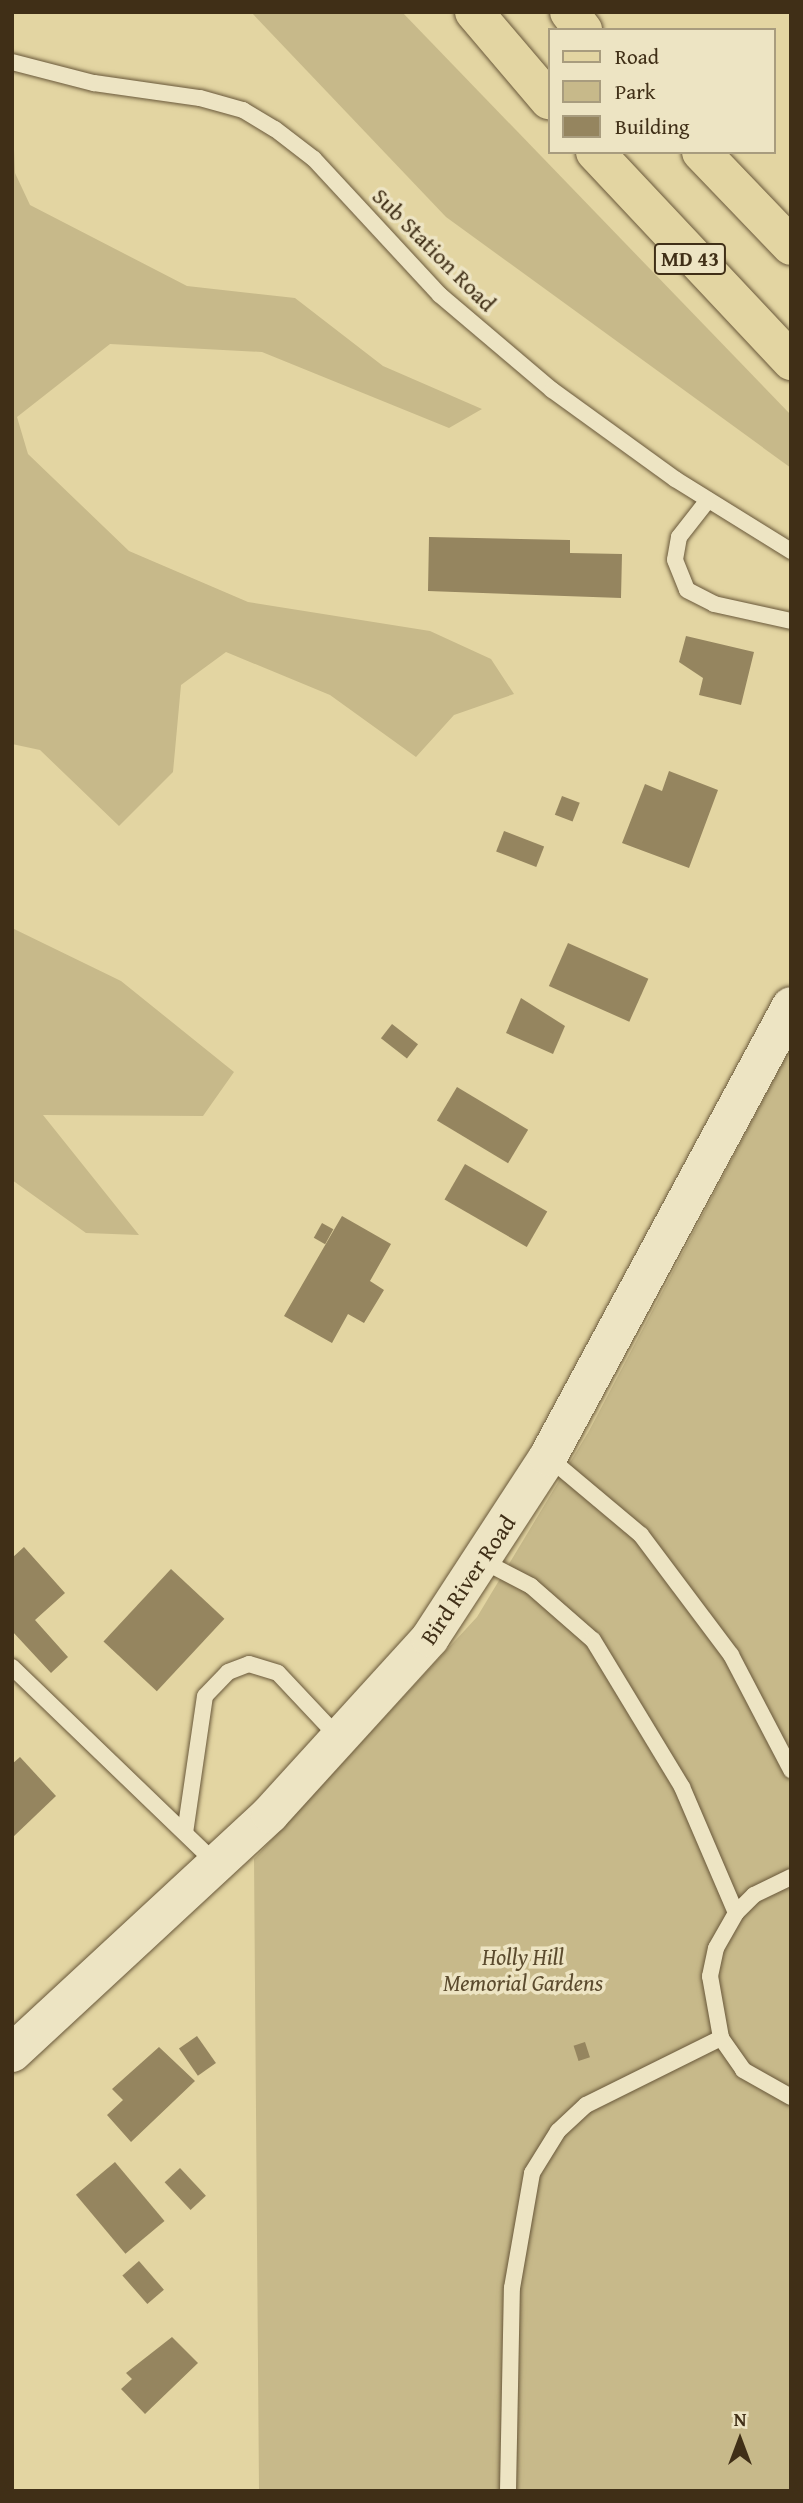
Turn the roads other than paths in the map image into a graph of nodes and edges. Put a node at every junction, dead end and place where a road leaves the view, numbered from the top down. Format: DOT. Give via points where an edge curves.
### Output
graph roads {
  1 [pos="474,12"];
  2 [pos="569,12"];
  3 [pos="581,28"];
  4 [pos="12,62"];
  5 [pos="548,99"];
  6 [pos="597,154"];
  7 [pos="703,154"];
  8 [pos="791,246"];
  9 [pos="791,360"];
  10 [pos="708,500"];
  11 [pos="791,551"];
  12 [pos="791,621"];
  13 [pos="791,1006"];
  14 [pos="548,1457"];
  15 [pos="483,1561"];
  16 [pos="12,1667"];
  17 [pos="342,1742"];
  18 [pos="791,1770"];
  19 [pos="185,1833"];
  20 [pos="217,1864"];
  21 [pos="791,1877"];
  22 [pos="736,1913"];
  23 [pos="721,2038"];
  24 [pos="12,2053"];
  25 [pos="791,2096"];
  26 [pos="508,2491"];
  1 -- 5 [label="main road"];
  2 -- 3 [label="main road"];
  4 -- 10 [label="lane, Sub Station Road" via="94,83 200,98 243,110 275,129 314,159 450,303 552,390"];
  6 -- 9 [label="main road, MD 43"];
  7 -- 8 [label="main road"];
  10 -- 11 [label="lane, Sub Station Road"];
  10 -- 12 [label="lane" via="680,537 674,560 687,590 714,604"];
  13 -- 14 [label="street, Bird River Road"];
  14 -- 15 [label="street, Bird River Road"];
  14 -- 18 [label="lane" via="641,1535 731,1656"];
  15 -- 17 [label="street, Bird River Road" via="430,1638"];
  15 -- 22 [label="lane" via="531,1586 593,1640 682,1787"];
  16 -- 19 [label="lane"];
  17 -- 19 [label="lane" via="278,1673 248,1664 228,1672 205,1696"];
  17 -- 20 [label="street, Bird River Road"];
  19 -- 20 [label="lane"];
  20 -- 24 [label="street, Bird River Road"];
  21 -- 22 [label="lane" via="754,1895"];
  22 -- 23 [label="lane" via="716,1948 710,1976"];
  23 -- 25 [label="lane" via="743,2070"];
  23 -- 26 [label="lane" via="586,2105 558,2132 532,2173 512,2288"];
}
